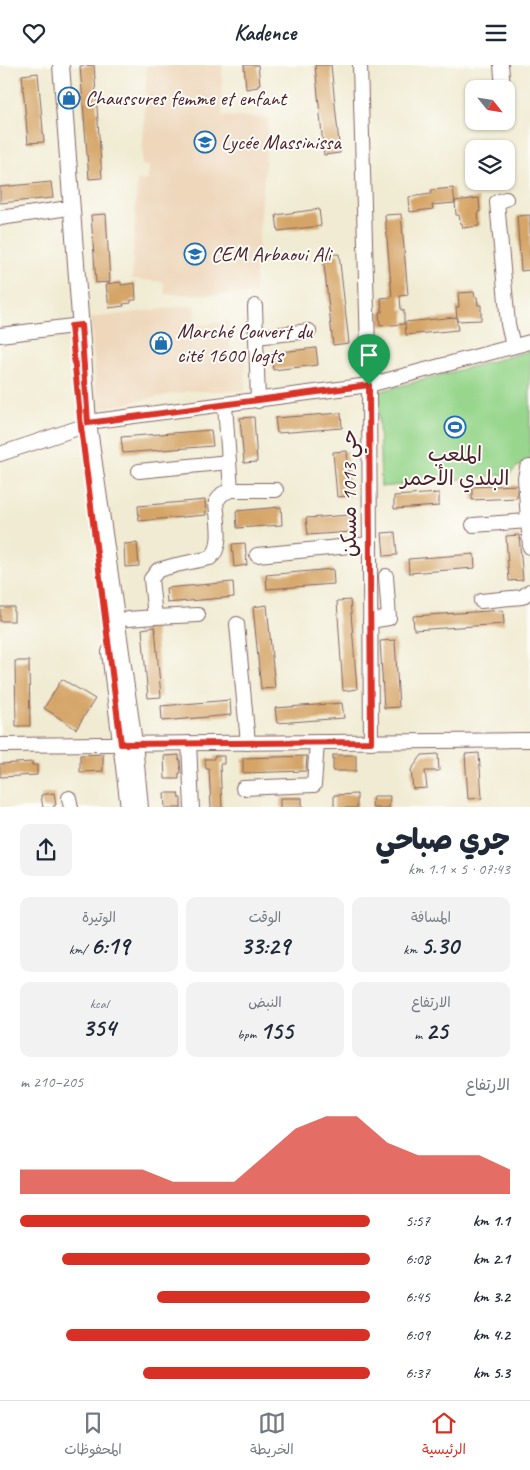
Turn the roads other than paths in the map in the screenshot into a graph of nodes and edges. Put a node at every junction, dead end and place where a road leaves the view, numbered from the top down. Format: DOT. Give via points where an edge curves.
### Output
graph roads {
  1 [pos="51,65"];
  2 [pos="61,65"];
  3 [pos="360,65"];
  4 [pos="501,65"];
  5 [pos="502,80"];
  6 [pos="506,199"];
  7 [pos="62,209"];
  8 [pos="0,218"];
  9 [pos="255,306"];
  10 [pos="76,326"];
  11 [pos="308,331"];
  12 [pos="0,335"];
  13 [pos="256,337"];
  14 [pos="530,342"];
  15 [pos="513,346"];
  16 [pos="369,385"];
  17 [pos="258,401"];
  18 [pos="225,405"];
  19 [pos="85,425"];
  20 [pos="0,454"];
  21 [pos="229,462"];
  22 [pos="530,467"];
  23 [pos="139,471"];
  24 [pos="276,489"];
  25 [pos="231,490"];
  26 [pos="528,521"];
  27 [pos="473,525"];
  28 [pos="370,544"];
  29 [pos="530,547"];
  30 [pos="257,555"];
  31 [pos="386,576"];
  32 [pos="530,591"];
  33 [pos="481,601"];
  34 [pos="198,615"];
  35 [pos="156,617"];
  36 [pos="128,619"];
  37 [pos="370,621"];
  38 [pos="237,625"];
  39 [pos="530,741"];
  40 [pos="317,742"];
  41 [pos="371,742"];
  42 [pos="128,743"];
  43 [pos="189,743"];
  44 [pos="248,743"];
  45 [pos="0,745"];
  46 [pos="243,788"];
  47 [pos="129,807"];
  48 [pos="140,807"];
  49 [pos="192,807"];
  1 -- 7 [label="main road"];
  2 -- 10 [label="main road"];
  3 -- 16 [label="street, حي 1013 مسكن"];
  4 -- 5 [label="street"];
  6 -- 15 [label="street" via="497,202 508,324"];
  7 -- 8 [label="street"];
  7 -- 10 [label="main road"];
  9 -- 13 [label="street"];
  10 -- 12 [label="street"];
  10 -- 19 [label="main road"];
  11 -- 13 [label="street"];
  13 -- 17 [label="street"];
  14 -- 15 [label="street"];
  15 -- 16 [label="street" via="385,386"];
  16 -- 17 [label="street"];
  16 -- 28 [label="street, حي 1013 مسكن"];
  17 -- 18 [label="street"];
  18 -- 19 [label="street"];
  18 -- 21 [label="street"];
  19 -- 20 [label="street"];
  19 -- 42 [label="main road"];
  21 -- 23 [label="street"];
  21 -- 25 [label="street"];
  22 -- 26 [label="street" via="525,478"];
  24 -- 25 [label="street"];
  25 -- 35 [label="street" via="222,494 216,503 218,544 214,555 158,570 151,579"];
  26 -- 27 [label="street"];
  26 -- 29 [label="street"];
  28 -- 30 [label="street"];
  28 -- 37 [label="street, حي 1013 مسكن"];
  31 -- 37 [label="street" via="388,618"];
  32 -- 33 [label="street" via="522,597"];
  34 -- 35 [label="street"];
  35 -- 36 [label="street"];
  37 -- 41 [label="street, حي 1013 مسكن"];
  38 -- 44 [label="street"];
  39 -- 41 [label="street"];
  40 -- 41 [label="street"];
  40 -- 44 [label="street"];
  40 -- 46 [label="street" via="314,785"];
  42 -- 43 [label="street"];
  42 -- 45 [label="street"];
  42 -- 47 [label="main road"];
  42 -- 48 [label="main road"];
  43 -- 44 [label="street"];
  43 -- 49 [label="street"];
}
